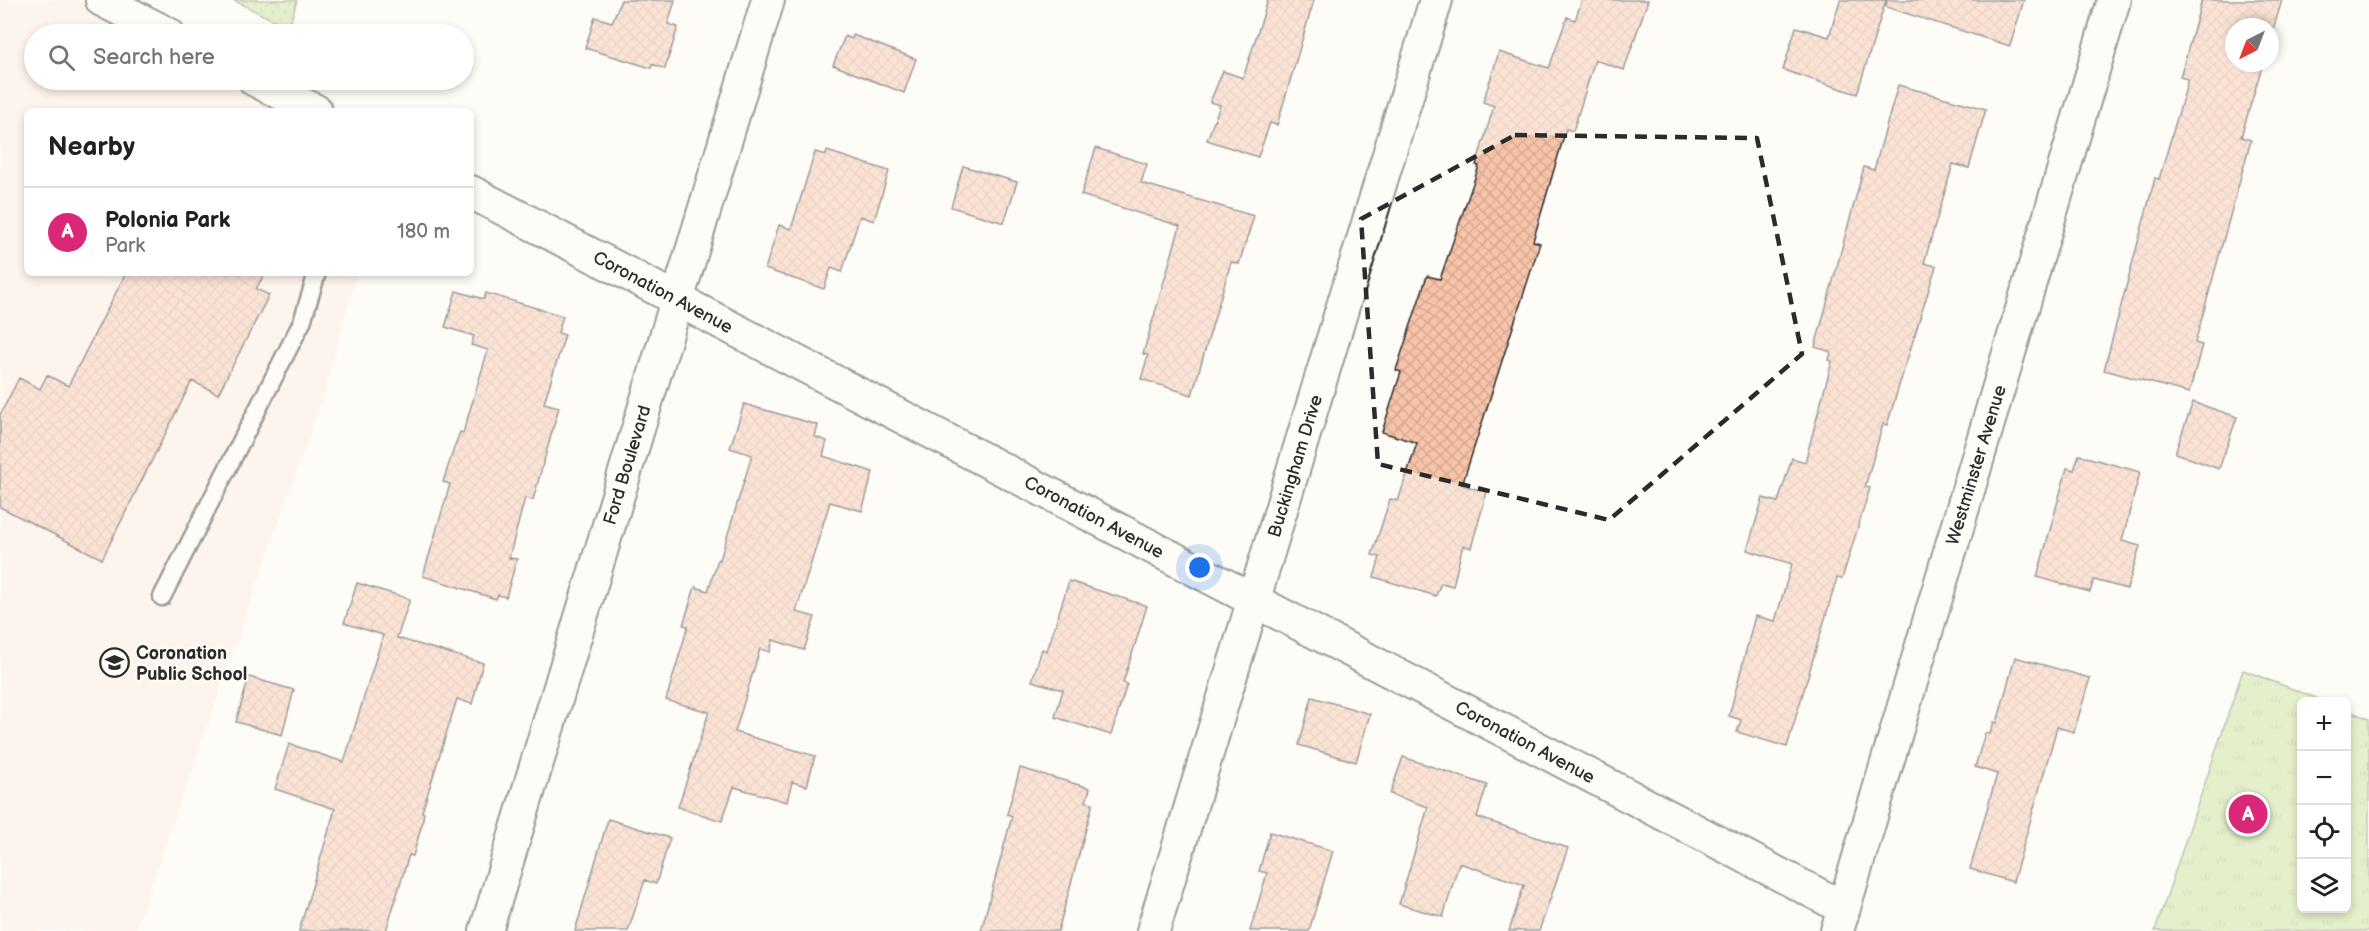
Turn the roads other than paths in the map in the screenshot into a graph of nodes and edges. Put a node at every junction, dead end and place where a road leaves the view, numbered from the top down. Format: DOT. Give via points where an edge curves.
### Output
graph roads {
  1 [pos="102,0"];
  2 [pos="768,0"];
  3 [pos="1436,0"];
  4 [pos="2114,0"];
  5 [pos="149,24"];
  6 [pos="275,90"];
  7 [pos="310,108"];
  8 [pos="474,194"];
  9 [pos="316,276"];
  10 [pos="677,300"];
  11 [pos="162,597"];
  12 [pos="1254,600"];
  13 [pos="1841,920"];
  14 [pos="486,931"];
  15 [pos="1153,931"];
  1 -- 5 [label="street"];
  2 -- 10 [label="street, Ford Boulevard"];
  3 -- 12 [label="street, Buckingham Drive"];
  4 -- 13 [label="street, Westminster Avenue"];
  6 -- 7 [label="street"];
  8 -- 10 [label="street, Coronation Avenue"];
  9 -- 11 [label="lane" via="302,322"];
  10 -- 12 [label="street, Coronation Avenue"];
  10 -- 14 [label="street, Ford Boulevard"];
  12 -- 13 [label="street, Coronation Avenue"];
  12 -- 15 [label="street, Buckingham Drive"];
}
